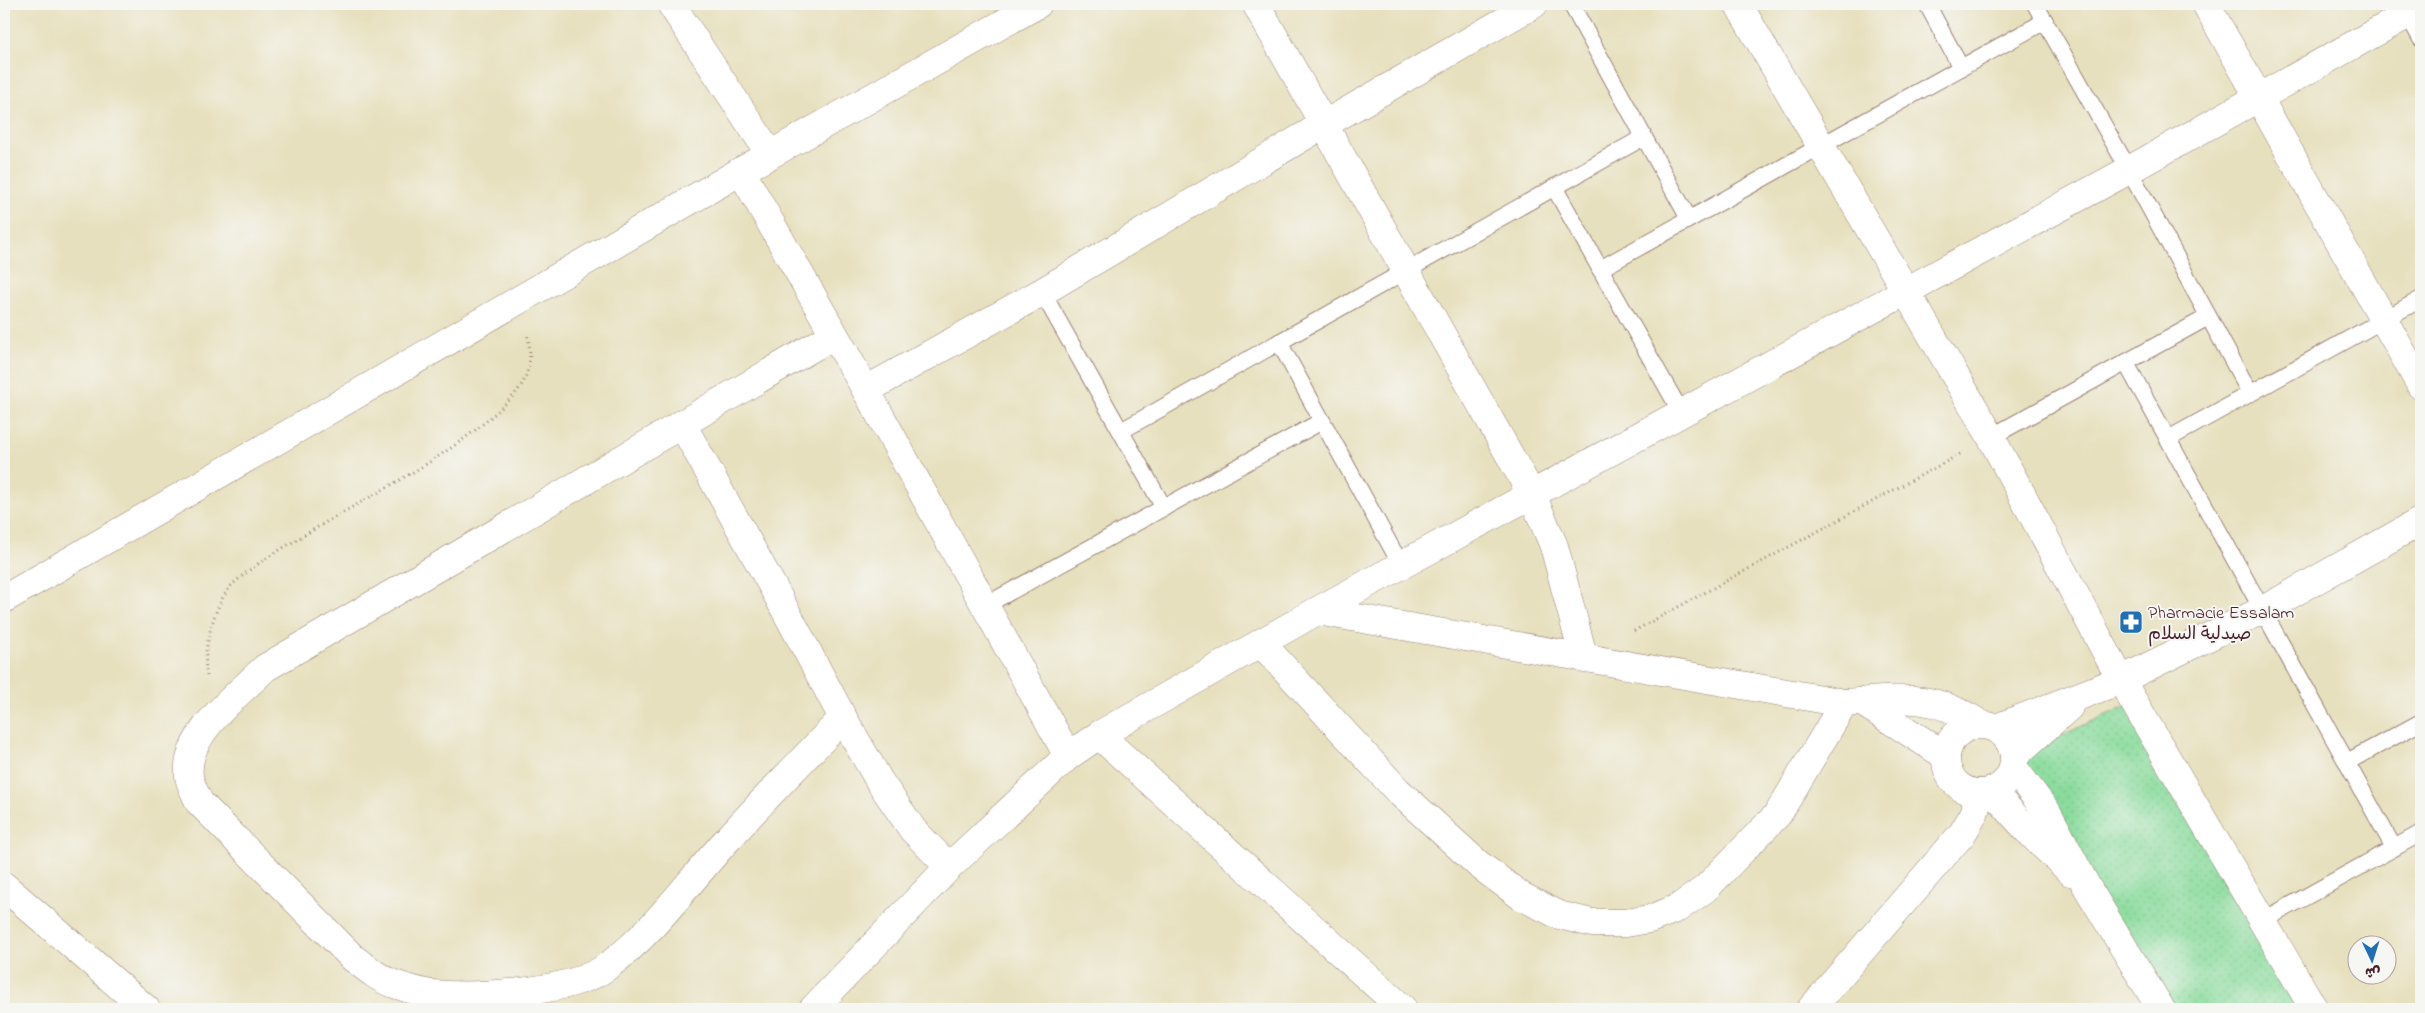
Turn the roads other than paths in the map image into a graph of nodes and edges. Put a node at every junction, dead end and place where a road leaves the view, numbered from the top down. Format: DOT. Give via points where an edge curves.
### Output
graph roads {
  1 [pos="671,4"];
  2 [pos="1038,4"];
  3 [pos="1256,4"];
  4 [pos="1534,4"];
  5 [pos="1571,4"];
  6 [pos="1738,4"];
  7 [pos="1927,4"];
  8 [pos="2035,4"];
  9 [pos="2206,4"];
  10 [pos="2410,8"];
  11 [pos="2045,21"];
  12 [pos="2421,39"];
  13 [pos="1961,68"];
  14 [pos="2259,97"];
  15 [pos="1324,125"];
  16 [pos="1644,137"];
  17 [pos="1821,146"];
  18 [pos="770,154"];
  19 [pos="2129,170"];
  20 [pos="741,171"];
  21 [pos="1554,187"];
  22 [pos="1689,219"];
  23 [pos="1600,269"];
  24 [pos="1406,271"];
  25 [pos="1906,291"];
  26 [pos="1042,292"];
  27 [pos="2421,299"];
  28 [pos="2208,317"];
  29 [pos="2383,319"];
  30 [pos="834,335"];
  31 [pos="1279,342"];
  32 [pos="2126,363"];
  33 [pos="2421,386"];
  34 [pos="866,390"];
  35 [pos="2250,394"];
  36 [pos="1682,414"];
  37 [pos="1322,421"];
  38 [pos="682,424"];
  39 [pos="1121,431"];
  40 [pos="1991,437"];
  41 [pos="2168,439"];
  42 [pos="1532,494"];
  43 [pos="1164,508"];
  44 [pos="2421,521"];
  45 [pos="1402,565"];
  46 [pos="4,599"];
  47 [pos="986,605"];
  48 [pos="2263,610"];
  49 [pos="1317,611"];
  50 [pos="1261,643"];
  51 [pos="1584,659"];
  52 [pos="2121,680"];
  53 [pos="2081,696"];
  54 [pos="1853,702"];
  55 [pos="843,718"];
  56 [pos="2421,722"];
  57 [pos="1987,726"];
  58 [pos="1099,734"];
  59 [pos="1068,756"];
  60 [pos="1946,756"];
  61 [pos="2014,761"];
  62 [pos="2347,762"];
  63 [pos="1986,792"];
  64 [pos="2421,833"];
  65 [pos="2394,848"];
  66 [pos="949,867"];
  67 [pos="2087,887"];
  68 [pos="7,896"];
  69 [pos="2262,921"];
  70 [pos="146,1009"];
  71 [pos="813,1009"];
  72 [pos="1403,1009"];
  73 [pos="1811,1009"];
  74 [pos="2161,1009"];
  75 [pos="2314,1009"];
  1 -- 18 [label="street"];
  2 -- 18 [label="street"];
  3 -- 15 [label="street"];
  4 -- 15 [label="street"];
  5 -- 16 [label="lane"];
  6 -- 17 [label="street"];
  7 -- 13 [label="lane"];
  8 -- 11 [label="lane"];
  9 -- 14 [label="street"];
  10 -- 12 [label="lane"];
  10 -- 14 [label="street"];
  11 -- 13 [label="lane"];
  11 -- 19 [label="lane"];
  13 -- 17 [label="lane"];
  14 -- 19 [label="street"];
  14 -- 29 [label="street"];
  15 -- 24 [label="street"];
  15 -- 26 [label="street"];
  16 -- 21 [label="lane"];
  16 -- 22 [label="lane"];
  17 -- 22 [label="lane"];
  17 -- 25 [label="street"];
  18 -- 20 [label="street"];
  19 -- 25 [label="street"];
  19 -- 28 [label="lane"];
  20 -- 30 [label="street"];
  20 -- 46 [label="street"];
  21 -- 23 [label="lane"];
  21 -- 24 [label="lane"];
  22 -- 23 [label="lane"];
  23 -- 36 [label="lane"];
  24 -- 31 [label="lane"];
  24 -- 42 [label="street"];
  25 -- 36 [label="street"];
  25 -- 40 [label="street"];
  26 -- 34 [label="street"];
  26 -- 39 [label="lane"];
  27 -- 29 [label="lane"];
  28 -- 32 [label="lane"];
  28 -- 35 [label="lane"];
  29 -- 33 [label="street"];
  29 -- 35 [label="lane"];
  30 -- 34 [label="street"];
  30 -- 38 [label="street"];
  31 -- 37 [label="lane"];
  31 -- 39 [label="lane"];
  32 -- 40 [label="lane"];
  32 -- 41 [label="lane"];
  34 -- 47 [label="street"];
  35 -- 41 [label="lane"];
  36 -- 42 [label="street"];
  37 -- 43 [label="lane"];
  37 -- 45 [label="lane"];
  38 -- 55 [label="street"];
  38 -- 55 [label="street" via="265,668 200,735 190,759 189,777 199,802 353,958 377,976 392,984 431,994 545,989 580,980 604,969 640,938 727,839"];
  39 -- 43 [label="lane"];
  40 -- 52 [label="street"];
  41 -- 48 [label="lane"];
  42 -- 45 [label="street"];
  42 -- 51 [label="street" via="1554,546"];
  43 -- 47 [label="lane"];
  44 -- 48 [label="street"];
  45 -- 49 [label="street"];
  47 -- 59 [label="street"];
  48 -- 52 [label="street"];
  48 -- 62 [label="lane"];
  49 -- 50 [label="street"];
  49 -- 51 [label="street"];
  50 -- 54 [label="street" via="1398,791 1478,864 1521,896 1559,915 1592,923 1650,919 1678,908 1705,888 1778,814"];
  50 -- 58 [label="street"];
  51 -- 54 [label="street"];
  52 -- 53 [label="street"];
  52 -- 69 [label="street"];
  53 -- 57 [label="street"];
  53 -- 61 [label="street"];
  54 -- 57 [label="street" via="1911,699 1938,703"];
  54 -- 60 [label="street"];
  55 -- 66 [label="street" via="880,782 913,830"];
  56 -- 62 [label="lane"];
  57 -- 60 [label="street" via="1964,729 1954,736"];
  57 -- 61 [label="street" via="2011,744"];
  58 -- 59 [label="street"];
  58 -- 72 [label="street"];
  59 -- 66 [label="street"];
  60 -- 63 [label="street" via="1952,778 1969,791"];
  61 -- 63 [label="street" via="2005,781"];
  61 -- 67 [label="street" via="2047,812"];
  62 -- 65 [label="lane"];
  63 -- 67 [label="street"];
  63 -- 73 [label="street" via="1962,834"];
  64 -- 65 [label="lane"];
  65 -- 69 [label="lane"];
  66 -- 71 [label="street"];
  67 -- 74 [label="street"];
  68 -- 70 [label="street"];
  69 -- 75 [label="street"];
}
